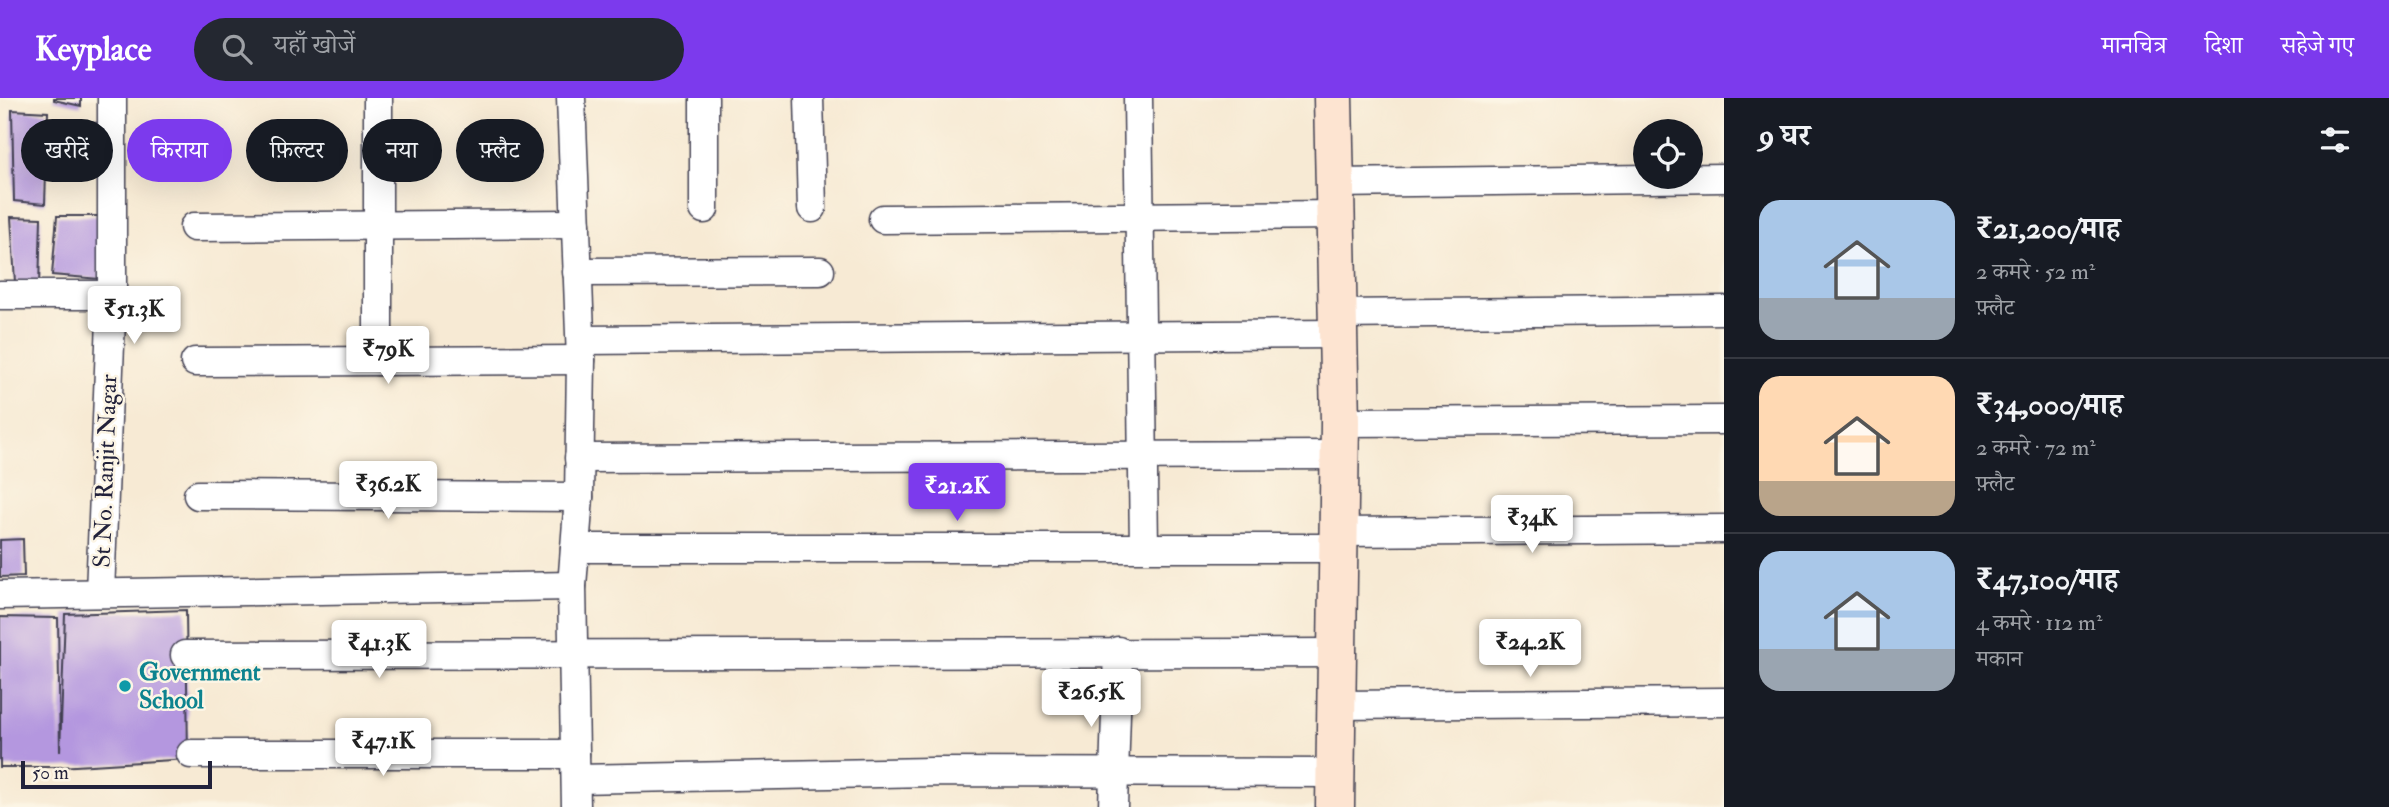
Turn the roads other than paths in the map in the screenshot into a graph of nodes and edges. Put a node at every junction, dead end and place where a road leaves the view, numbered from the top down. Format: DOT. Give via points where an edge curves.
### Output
graph roads {
  1 [pos="112,98"];
  2 [pos="378,98"];
  3 [pos="571,98"];
  4 [pos="704,98"];
  5 [pos="809,98"];
  6 [pos="1139,98"];
  7 [pos="1333,98"];
  8 [pos="1724,178"];
  9 [pos="1335,199"];
  10 [pos="812,208"];
  11 [pos="704,209"];
  12 [pos="1140,216"];
  13 [pos="883,219"];
  14 [pos="576,225"];
  15 [pos="379,226"];
  16 [pos="194,227"];
  17 [pos="820,271"];
  18 [pos="577,272"];
  19 [pos="0,295"];
  20 [pos="112,295"];
  21 [pos="1724,310"];
  22 [pos="1338,324"];
  23 [pos="1141,333"];
  24 [pos="581,350"];
  25 [pos="378,361"];
  26 [pos="195,362"];
  27 [pos="1724,420"];
  28 [pos="1340,438"];
  29 [pos="1143,454"];
  30 [pos="579,458"];
  31 [pos="198,495"];
  32 [pos="579,497"];
  33 [pos="1724,529"];
  34 [pos="1339,540"];
  35 [pos="1144,547"];
  36 [pos="575,548"];
  37 [pos="572,586"];
  38 [pos="100,593"];
  39 [pos="0,595"];
  40 [pos="1118,651"];
  41 [pos="1338,653"];
  42 [pos="186,655"];
  43 [pos="573,656"];
  44 [pos="1724,702"];
  45 [pos="1336,705"];
  46 [pos="191,754"];
  47 [pos="575,766"];
  48 [pos="1114,773"];
  49 [pos="1335,790"];
  50 [pos="576,807"];
  51 [pos="1114,807"];
  1 -- 20 [label="street, St No. Ranjit Nagar"];
  2 -- 15 [label="street"];
  3 -- 14 [label="street"];
  4 -- 11 [label="street"];
  5 -- 10 [label="street"];
  6 -- 12 [label="street"];
  7 -- 9 [label="street"];
  8 -- 9 [label="street"];
  9 -- 12 [label="street"];
  9 -- 22 [label="street"];
  12 -- 13 [label="street"];
  12 -- 23 [label="street"];
  14 -- 15 [label="street"];
  14 -- 18 [label="street"];
  15 -- 16 [label="street"];
  15 -- 25 [label="street"];
  17 -- 18 [label="street"];
  18 -- 24 [label="street"];
  19 -- 20 [label="street"];
  20 -- 38 [label="street, St No. Ranjit Nagar"];
  21 -- 22 [label="street"];
  22 -- 23 [label="street"];
  22 -- 28 [label="street"];
  23 -- 24 [label="street"];
  23 -- 29 [label="street"];
  24 -- 25 [label="street"];
  24 -- 30 [label="street"];
  25 -- 26 [label="street"];
  27 -- 28 [label="street"];
  28 -- 29 [label="street"];
  28 -- 34 [label="street"];
  29 -- 30 [label="street"];
  29 -- 35 [label="street"];
  30 -- 32 [label="street"];
  31 -- 32 [label="street"];
  32 -- 36 [label="street"];
  33 -- 34 [label="street"];
  34 -- 35 [label="street"];
  34 -- 41 [label="street"];
  35 -- 36 [label="street"];
  36 -- 37 [label="street"];
  37 -- 38 [label="street"];
  37 -- 43 [label="street"];
  38 -- 39 [label="street"];
  40 -- 41 [label="street"];
  40 -- 43 [label="street"];
  40 -- 48 [label="street"];
  41 -- 45 [label="street"];
  42 -- 43 [label="street"];
  43 -- 47 [label="street"];
  44 -- 45 [label="street"];
  45 -- 49 [label="street"];
  46 -- 47 [label="street"];
  47 -- 48 [label="street"];
  47 -- 50 [label="street"];
  48 -- 49 [label="street"];
  48 -- 51 [label="street"];
}
